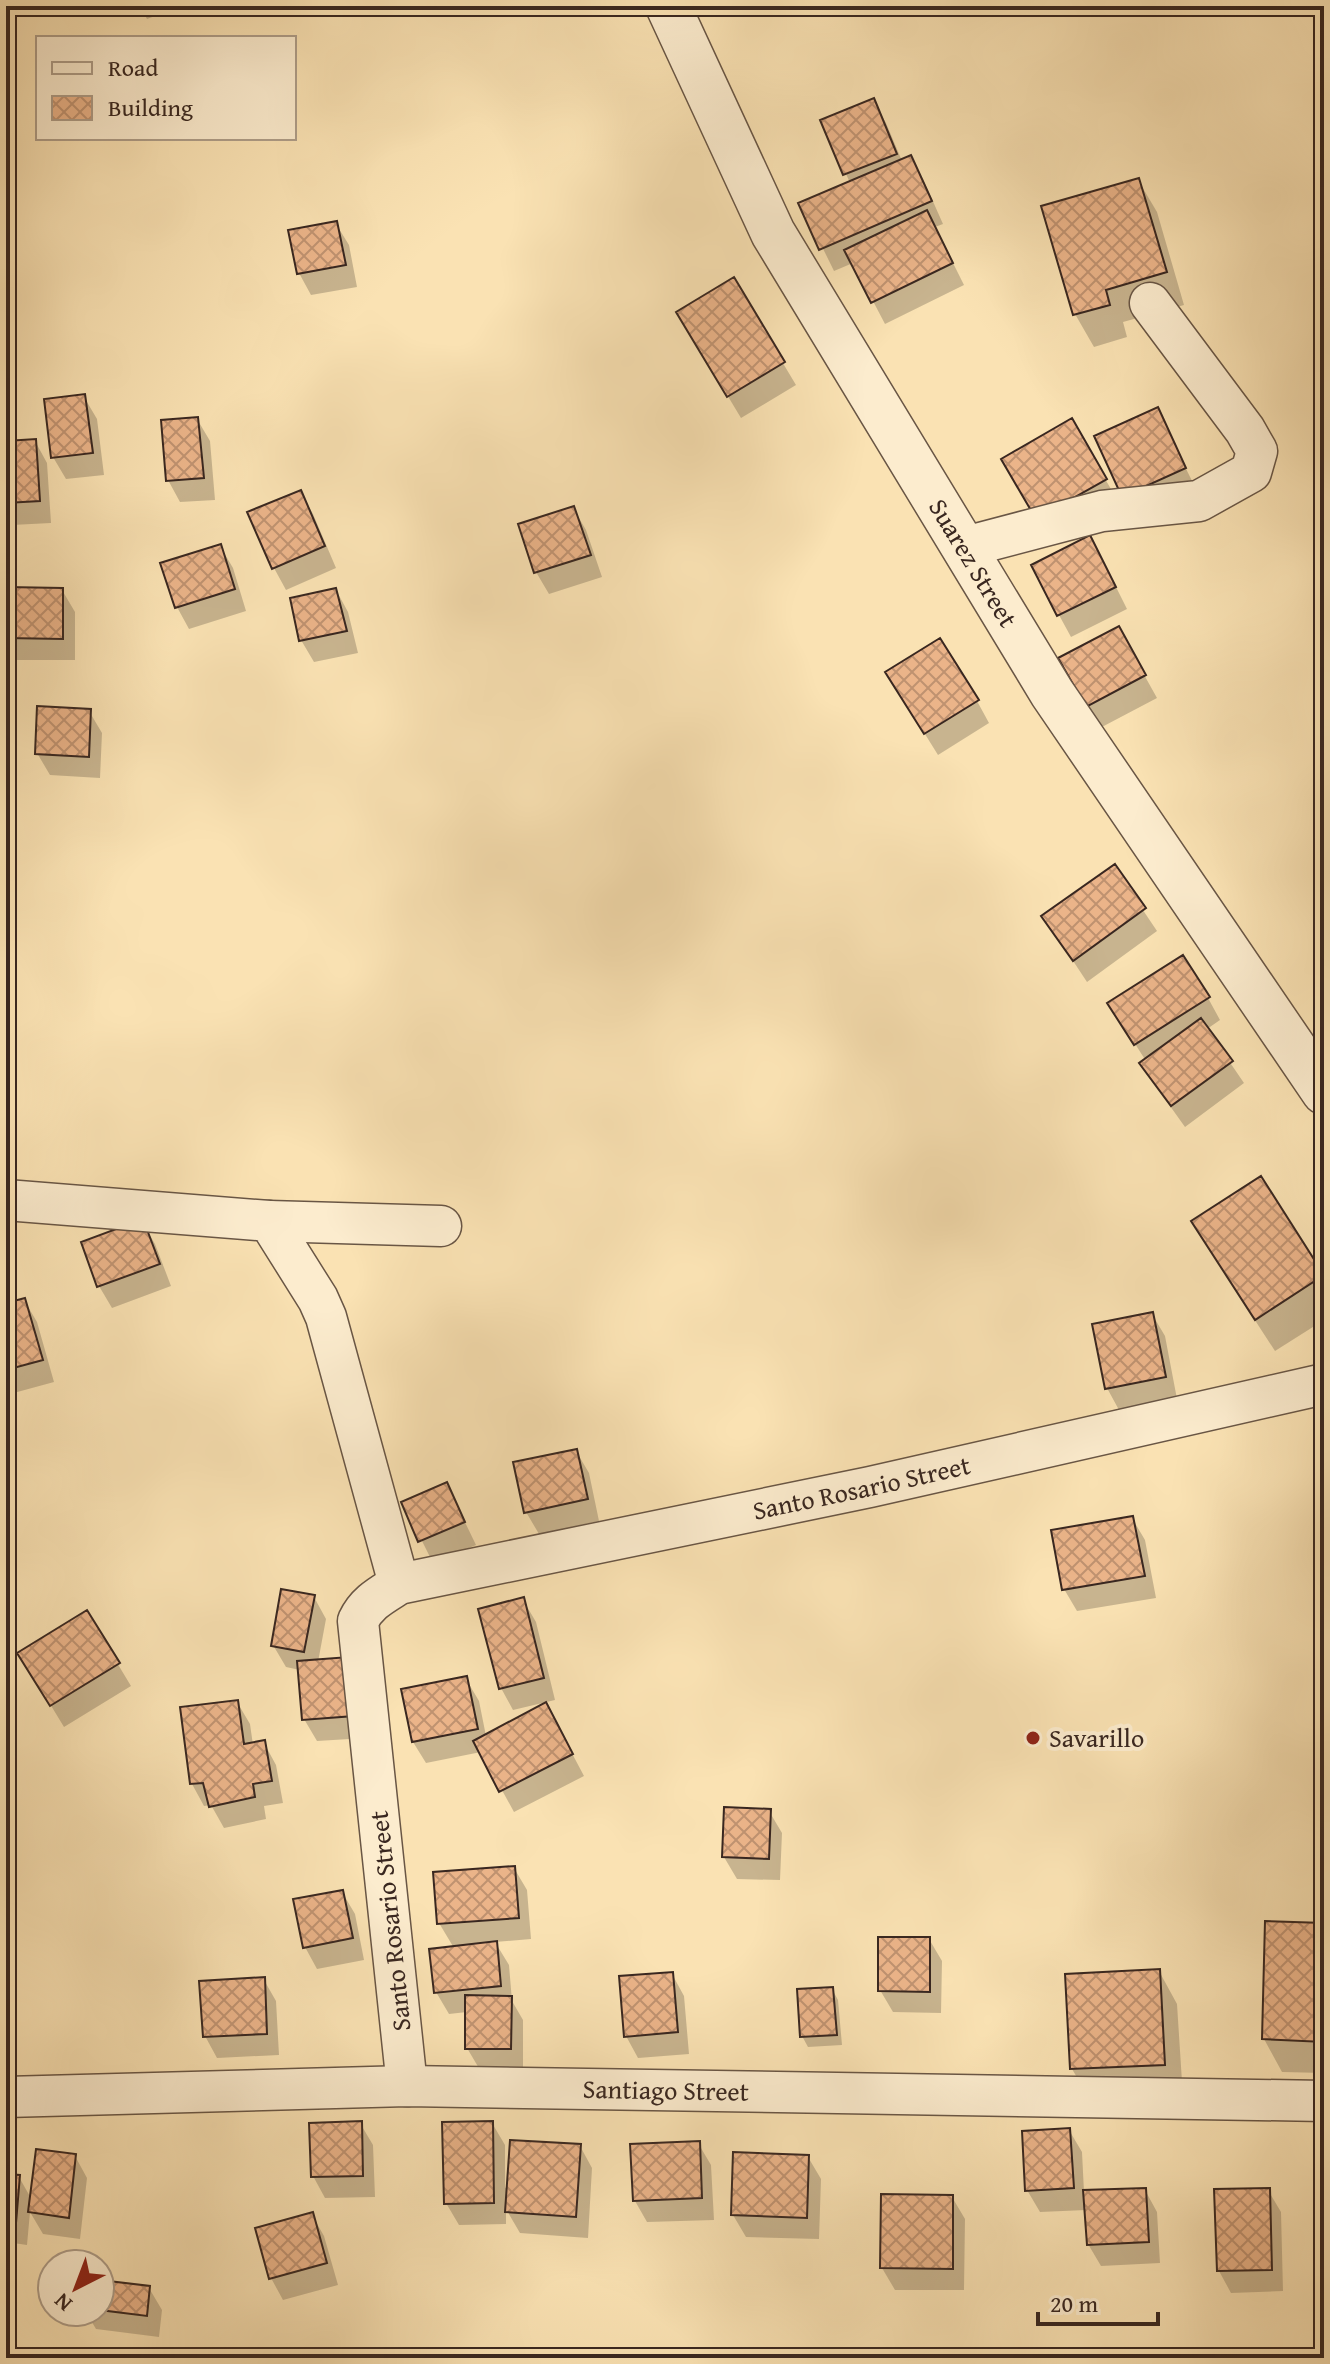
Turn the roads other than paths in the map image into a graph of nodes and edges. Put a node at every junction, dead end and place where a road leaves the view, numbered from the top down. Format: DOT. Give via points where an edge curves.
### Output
graph roads {
  1 [pos="668,6"];
  2 [pos="1150,303"];
  3 [pos="965,547"];
  4 [pos="1324,1092"];
  5 [pos="6,1200"];
  6 [pos="269,1221"];
  7 [pos="441,1226"];
  8 [pos="1324,1384"];
  9 [pos="399,1584"];
  10 [pos="407,2086"];
  11 [pos="6,2097"];
  12 [pos="1324,2101"];
  1 -- 3 [label="street, Suarez Street" via="773,233"];
  2 -- 3 [label="street" via="1245,430 1257,451 1251,472 1199,501 1102,511"];
  3 -- 4 [label="street, Suarez Street" via="1052,693"];
  5 -- 6 [label="street"];
  6 -- 7 [label="street"];
  6 -- 9 [label="street" via="326,1317"];
  8 -- 9 [label="street, Santo Rosario Street" via="870,1487"];
  9 -- 10 [label="street, Santo Rosario Street" via="364,1608 358,1621"];
  10 -- 11 [label="street, Santiago Street"];
  10 -- 12 [label="street, Santiago Street"];
}
